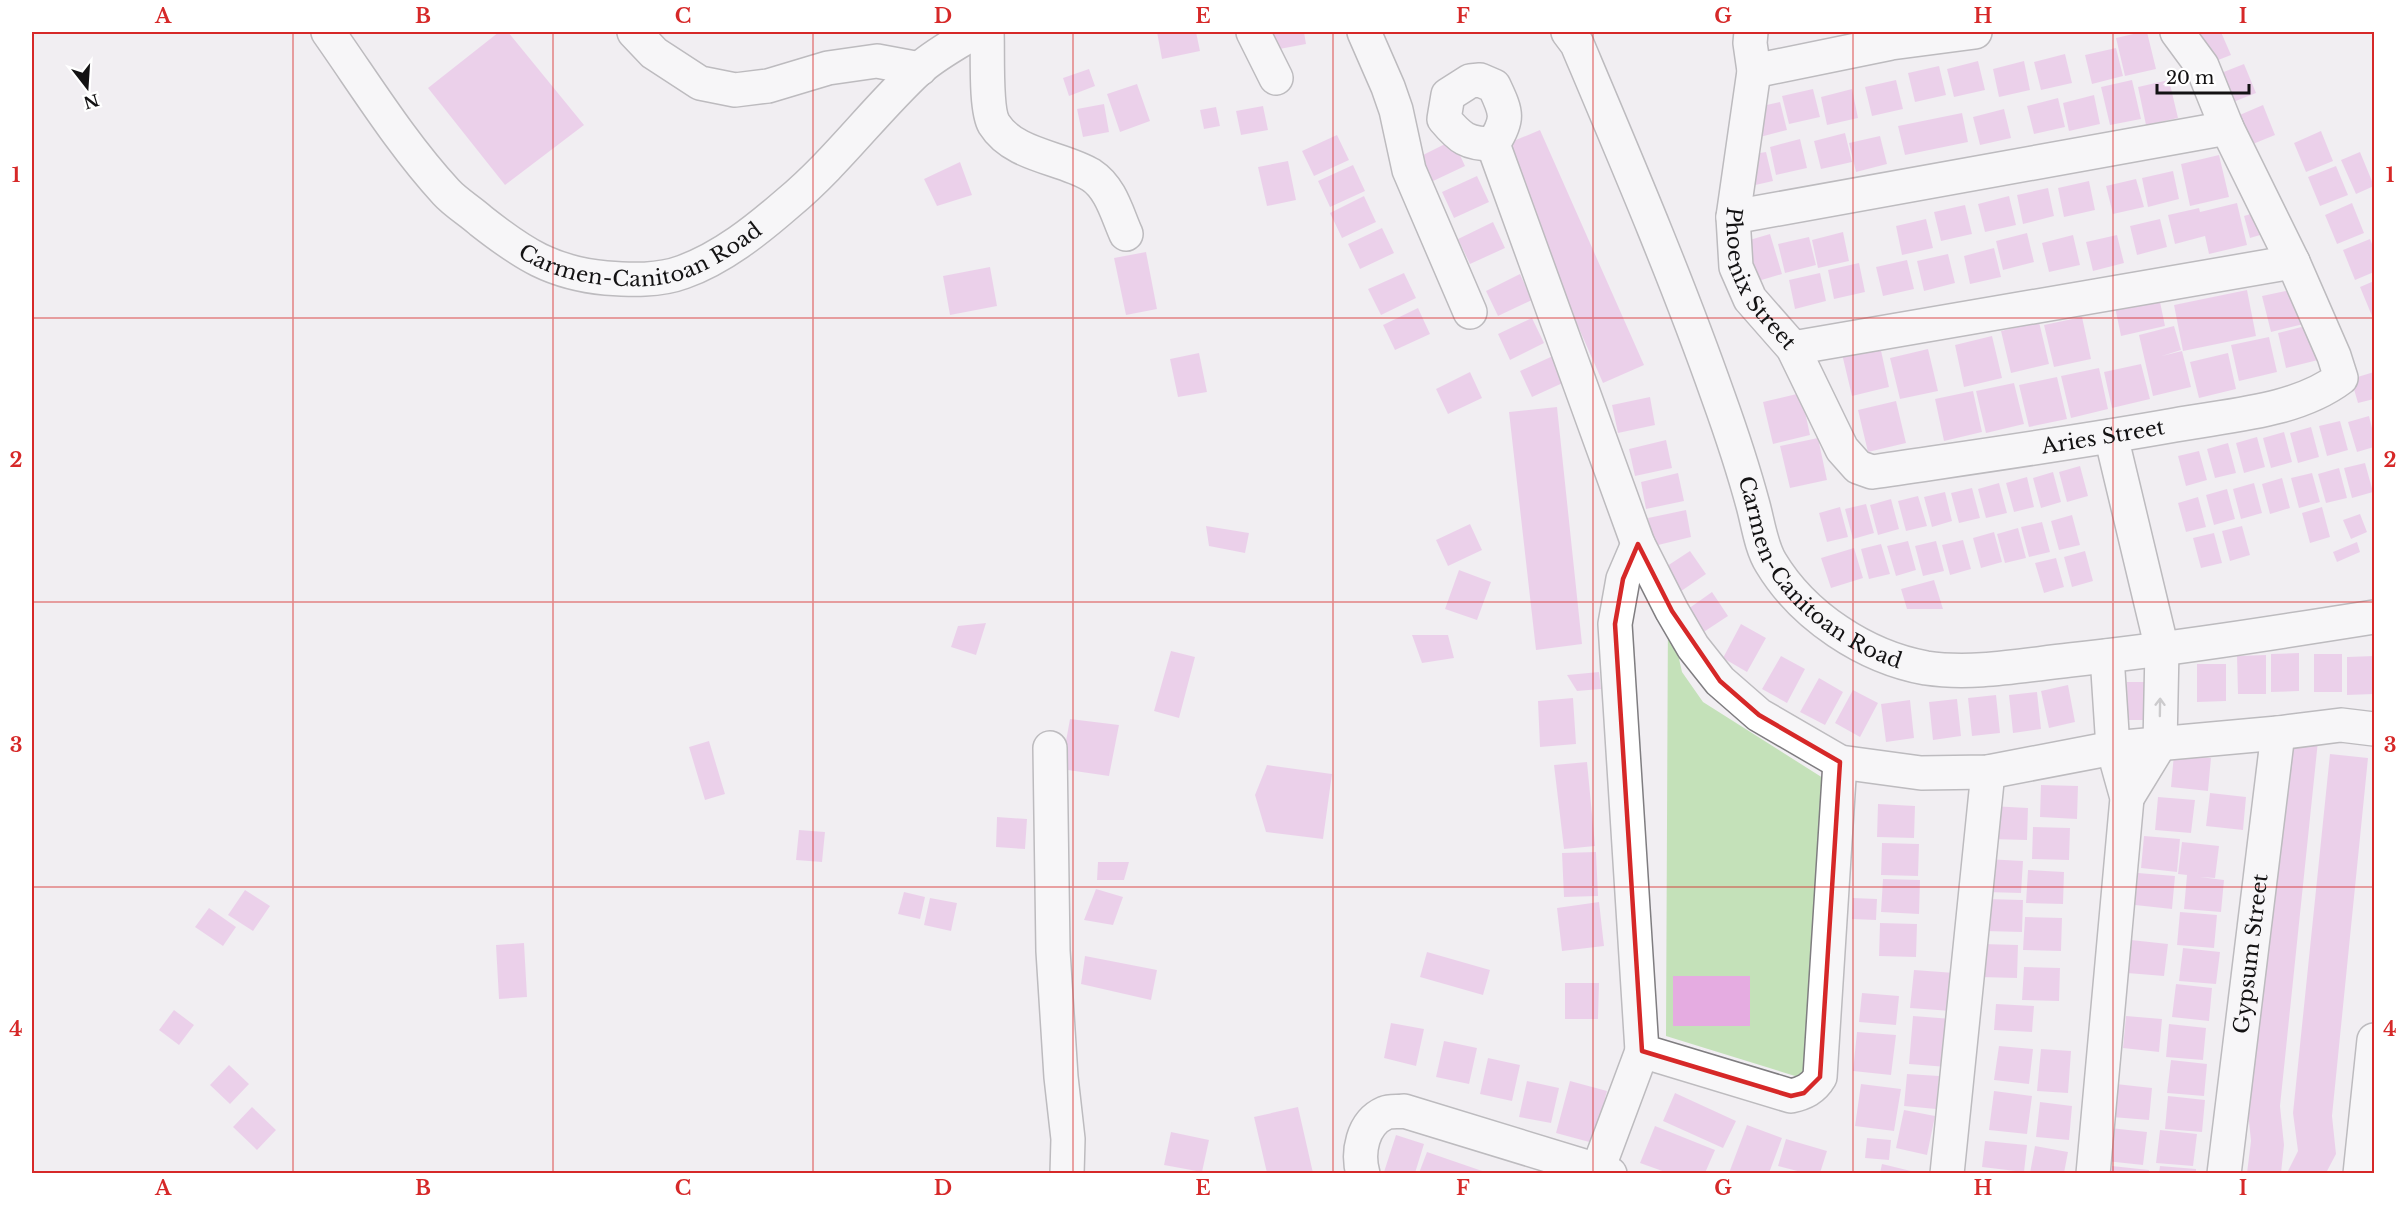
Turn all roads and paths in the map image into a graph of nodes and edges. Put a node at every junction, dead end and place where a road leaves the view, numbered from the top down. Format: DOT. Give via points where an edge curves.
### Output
graph roads {
  1 [pos="328,32"];
  2 [pos="634,32"];
  3 [pos="974,32"];
  4 [pos="987,32"];
  5 [pos="1253,32"];
  6 [pos="1364,32"];
  7 [pos="1568,32"];
  8 [pos="1751,32"];
  9 [pos="1975,32"];
  10 [pos="2177,32"];
  11 [pos="1894,38"];
  12 [pos="920,69"];
  13 [pos="1754,71"];
  14 [pos="1276,78"];
  15 [pos="2227,128"];
  16 [pos="1492,144"];
  17 [pos="1733,217"];
  18 [pos="1126,234"];
  19 [pos="2293,262"];
  20 [pos="1470,312"];
  21 [pos="1792,348"];
  22 [pos="2111,436"];
  23 [pos="1858,467"];
  24 [pos="1638,544"];
  25 [pos="2374,617"];
  26 [pos="2162,649"];
  27 [pos="2107,656"];
  28 [pos="2374,729"];
  29 [pos="2278,733"];
  30 [pos="2160,744"];
  31 [pos="1050,748"];
  32 [pos="2113,748"];
  33 [pos="1840,762"];
  34 [pos="1988,772"];
  35 [pos="2127,798"];
  36 [pos="2374,1040"];
  37 [pos="1642,1051"];
  38 [pos="1604,1171"];
  39 [pos="1067,1173"];
  40 [pos="1363,1173"];
  41 [pos="1947,1173"];
  42 [pos="2093,1173"];
  43 [pos="2224,1173"];
  44 [pos="2360,1173"];
  1 -- 12 [label="street, Carmen-Canitoan Road" via="403,140 447,194 510,243 542,262 578,275 621,279 664,278 683,272 750,234 790,201"];
  2 -- 12 [label="street" via="654,53 700,83 735,90 877,61"];
  3 -- 12 [label="street, Carmen-Canitoan Road"];
  4 -- 18 [label="street" via="993,123 1013,143 1091,176 1109,194"];
  5 -- 14 [label="street"];
  6 -- 20 [label="street" via="1396,110 1408,170"];
  7 -- 27 [label="street, Carmen-Canitoan Road" via="1577,44 1700,346 1739,457 1769,560 1789,586 1828,624 1851,639 1891,658 1926,668 1968,671"];
  8 -- 13 [label="street, Phoenix Street"];
  9 -- 11 [label="street"];
  10 -- 15 [label="street" via="2202,66"];
  11 -- 13 [label="street"];
  13 -- 17 [label="street, Phoenix Street"];
  15 -- 17 [label="street"];
  15 -- 19 [label="street"];
  16 -- 24 [label="street"];
  17 -- 21 [label="street, Phoenix Street" via="1736,267 1750,299"];
  19 -- 21 [label="street"];
  19 -- 22 [label="street, Aries Street" via="2341,378 2326,390 2274,407"];
  21 -- 23 [label="street, Phoenix Street" via="1842,449"];
  22 -- 23 [label="street, Aries Street" via="1872,472"];
  22 -- 26 [label="street"];
  24 -- 33 [label="street" via="1693,647 1720,681 1759,715"];
  24 -- 37 [label="street" via="1623,579 1615,624"];
  25 -- 26 [label="street, Carmen-Canitoan Road"];
  26 -- 27 [label="street, Carmen-Canitoan Road"];
  30 -- 26 [label="street, one-way"];
  27 -- 32 [label="street"];
  28 -- 29 [label="street" via="2342,725"];
  29 -- 30 [label="street"];
  29 -- 43 [label="street, Gypsum Street"];
  30 -- 32 [label="street"];
  30 -- 35 [label="street"];
  31 -- 39 [label="street" via="1053,951 1068,1139"];
  32 -- 34 [label="street"];
  32 -- 35 [label="street"];
  33 -- 34 [label="street" via="1921,773"];
  33 -- 37 [label="street" via="1820,1077 1815,1085 1791,1096"];
  34 -- 41 [label="street"];
  35 -- 42 [label="street"];
  36 -- 44 [label="street"];
  37 -- 38 [label="street"];
  38 -- 40 [label="street" via="1404,1111 1384,1113 1372,1125 1359,1152"];
}
